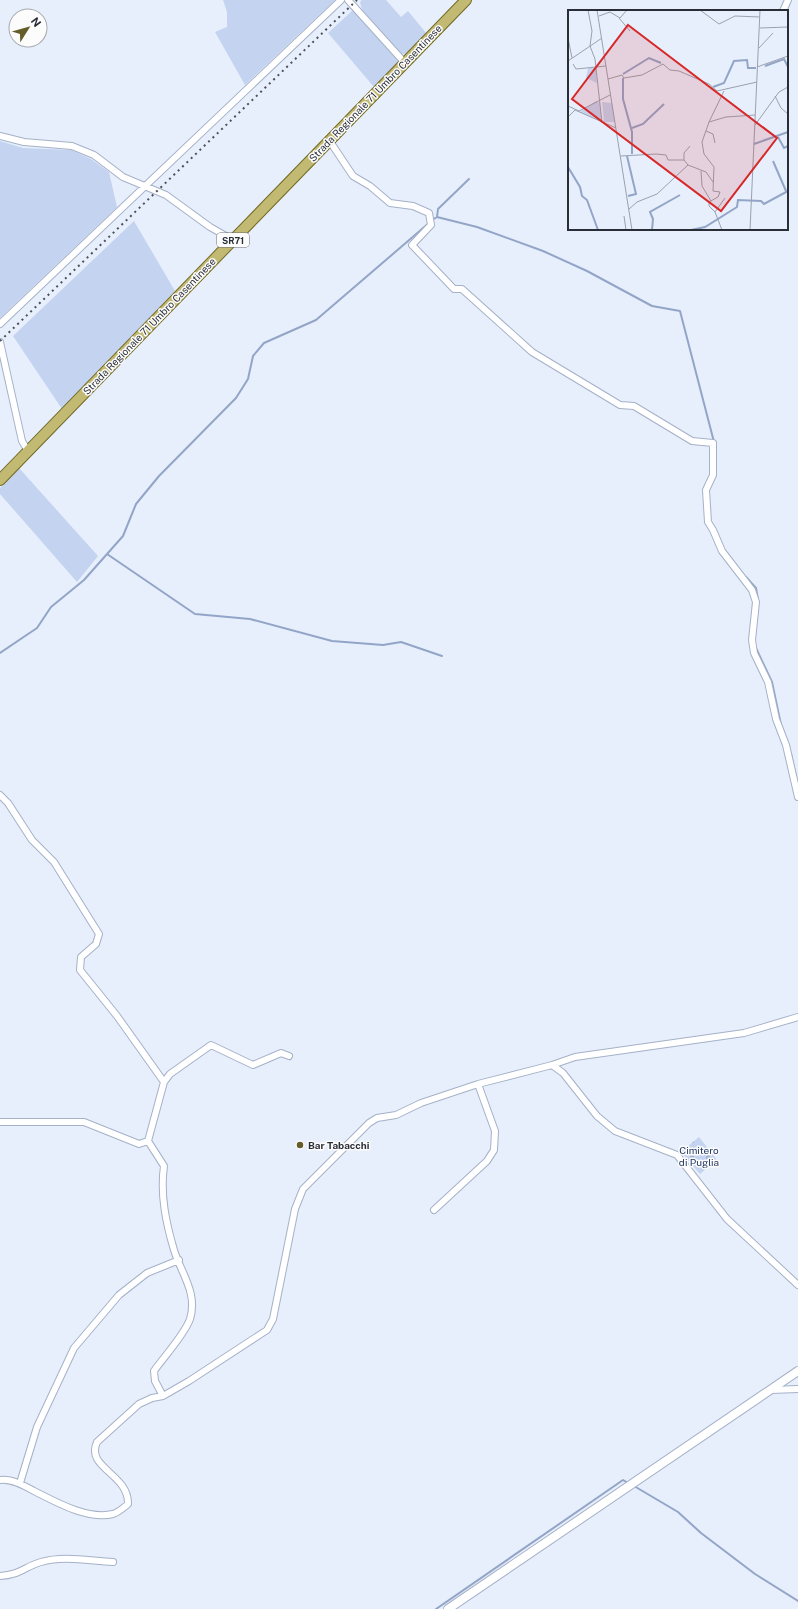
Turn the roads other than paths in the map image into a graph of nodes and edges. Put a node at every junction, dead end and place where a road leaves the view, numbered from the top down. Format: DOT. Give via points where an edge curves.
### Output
graph roads {
  1 [pos="341,0"];
  2 [pos="348,0"];
  3 [pos="466,0"];
  4 [pos="788,0"];
  5 [pos="783,10"];
  6 [pos="405,63"];
  7 [pos="0,136"];
  8 [pos="329,140"];
  9 [pos="145,187"];
  10 [pos="233,240"];
  11 [pos="0,324"];
  12 [pos="0,342"];
  13 [pos="28,451"];
  14 [pos="0,480"];
  15 [pos="0,795"];
  16 [pos="798,797"];
  17 [pos="798,1017"];
  18 [pos="289,1056"];
  19 [pos="552,1065"];
  20 [pos="164,1082"];
  21 [pos="478,1084"];
  22 [pos="0,1122"];
  23 [pos="148,1141"];
  24 [pos="434,1210"];
  25 [pos="178,1260"];
  26 [pos="798,1285"];
  27 [pos="798,1371"];
  28 [pos="798,1389"];
  29 [pos="771,1390"];
  30 [pos="163,1396"];
  31 [pos="0,1480"];
  32 [pos="20,1483"];
  33 [pos="113,1562"];
  34 [pos="0,1576"];
  35 [pos="448,1609"];
  1 -- 9 [label="street"];
  2 -- 6 [label="street"];
  3 -- 6 [label="main road, Strada Regionale 71 Umbro Casentinese / SR71"];
  4 -- 5 [label="street"];
  6 -- 8 [label="main road, Strada Regionale 71 Umbro Casentinese / SR71"];
  7 -- 9 [label="street" via="24,142 72,146 94,155 123,178"];
  8 -- 10 [label="main road, Strada Regionale 71 Umbro Casentinese / SR71"];
  8 -- 16 [label="street" via="353,176 390,203 414,206 429,213 431,225 412,245 454,289 462,290 532,352 620,405 634,406 692,440 712,443 713,474 706,490 708,522 722,551 752,590 756,602 752,640 754,653 768,682"];
  9 -- 10 [label="street" via="166,195 210,227"];
  9 -- 11 [label="street"];
  10 -- 13 [label="main road, Strada Regionale 71 Umbro Casentinese / SR71"];
  12 -- 13 [label="street" via="22,441"];
  13 -- 14 [label="main road, Strada Regionale 71 Umbro Casentinese / SR71"];
  15 -- 20 [label="street" via="32,840 54,862 98,934 96,944 81,957 80,970"];
  17 -- 19 [label="street" via="744,1033 575,1056"];
  18 -- 20 [label="street" via="281,1053 253,1065 211,1046 170,1074"];
  19 -- 21 [label="street"];
  19 -- 26 [label="street" via="563,1073 597,1116 615,1131 677,1155 727,1219"];
  20 -- 23 [label="street"];
  21 -- 24 [label="street" via="495,1131 494,1150 487,1161"];
  21 -- 30 [label="street" via="421,1103 396,1115 377,1118 362,1129 303,1189 295,1209 273,1319 267,1330 189,1382"];
  22 -- 23 [label="street" via="84,1122 140,1144"];
  23 -- 25 [label="street" via="164,1166 161,1185 166,1221"];
  25 -- 30 [label="street" via="193,1297 190,1319 154,1371 155,1381"];
  25 -- 32 [label="street" via="146,1272 119,1295 74,1348 37,1426"];
  27 -- 29 [label="street"];
  28 -- 29 [label="street"];
  29 -- 35 [label="street"];
  30 -- 32 [label="street" via="139,1404 97,1442 94,1454 106,1470 123,1484 128,1495 128,1504 119,1511 112,1514 86,1513 59,1504"];
  31 -- 32 [label="street"];
  33 -- 34 [label="street" via="64,1558 41,1562 13,1575"];
}
